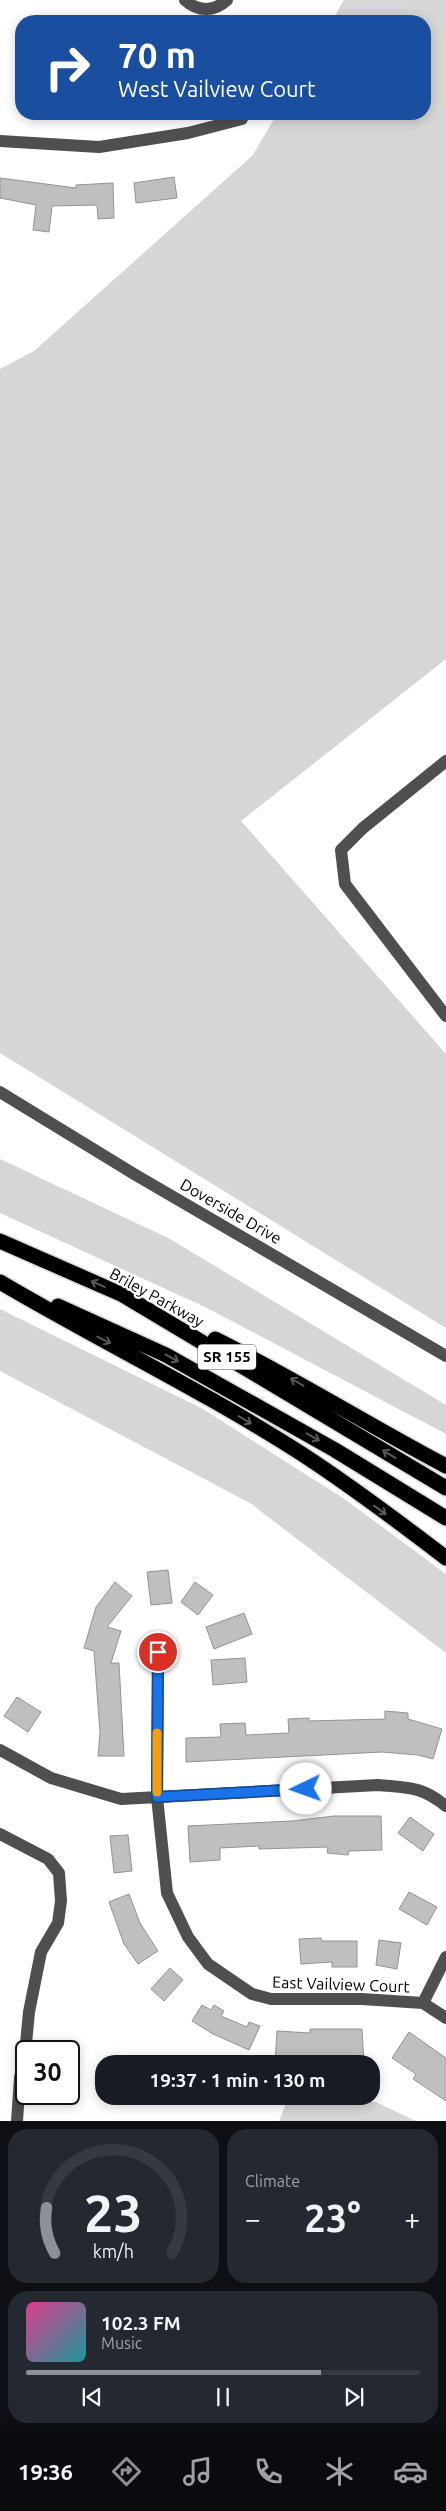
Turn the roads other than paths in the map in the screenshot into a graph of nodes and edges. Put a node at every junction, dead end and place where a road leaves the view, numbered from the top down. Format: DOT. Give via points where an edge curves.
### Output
graph roads {
  1 [pos="185,0"];
  2 [pos="227,0"];
  3 [pos="238,120"];
  4 [pos="0,140"];
  5 [pos="446,761"];
  6 [pos="446,1016"];
  7 [pos="0,1092"];
  8 [pos="0,1241"];
  9 [pos="0,1280"];
  10 [pos="123,1295"];
  11 [pos="446,1356"];
  12 [pos="446,1466"];
  13 [pos="446,1488"];
  14 [pos="446,1518"];
  15 [pos="446,1558"];
  16 [pos="158,1652"];
  17 [pos="0,1750"];
  18 [pos="157,1797"];
  19 [pos="446,1806"];
  20 [pos="0,1834"];
  21 [pos="446,1956"];
  22 [pos="423,2003"];
  23 [pos="446,2018"];
  24 [pos="18,2121"];
  1 -- 2 [label="street" via="204,9"];
  3 -- 4 [label="street" via="188,133 99,147"];
  5 -- 6 [label="street" via="363,828 341,850 345,884"];
  7 -- 11 [label="street, Doverside Drive"];
  10 -- 8 [label="highway, Briley Parkway / SR 155, one-way"];
  9 -- 14 [label="highway, SR 155, one-way" via="166,1355 335,1450"];
  9 -- 15 [label="highway, one-way" via="302,1454"];
  12 -- 10 [label="highway, one-way" via="264,1363"];
  13 -- 10 [label="highway, Briley Parkway / SR 155, one-way"];
  16 -- 18 [label="street, East Vailview Court"];
  17 -- 18 [label="street" via="51,1778 121,1799"];
  18 -- 19 [label="street" via="378,1785 428,1792"];
  18 -- 22 [label="street, East Vailview Court" via="167,1892 188,1937 208,1964 252,1994 271,2000 362,1999"];
  20 -- 24 [label="street" via="48,1859 59,1873 61,1901 58,1923 41,1952 29,2012"];
  21 -- 22 [label="street"];
  22 -- 23 [label="street, East Vailview Court"];
}
